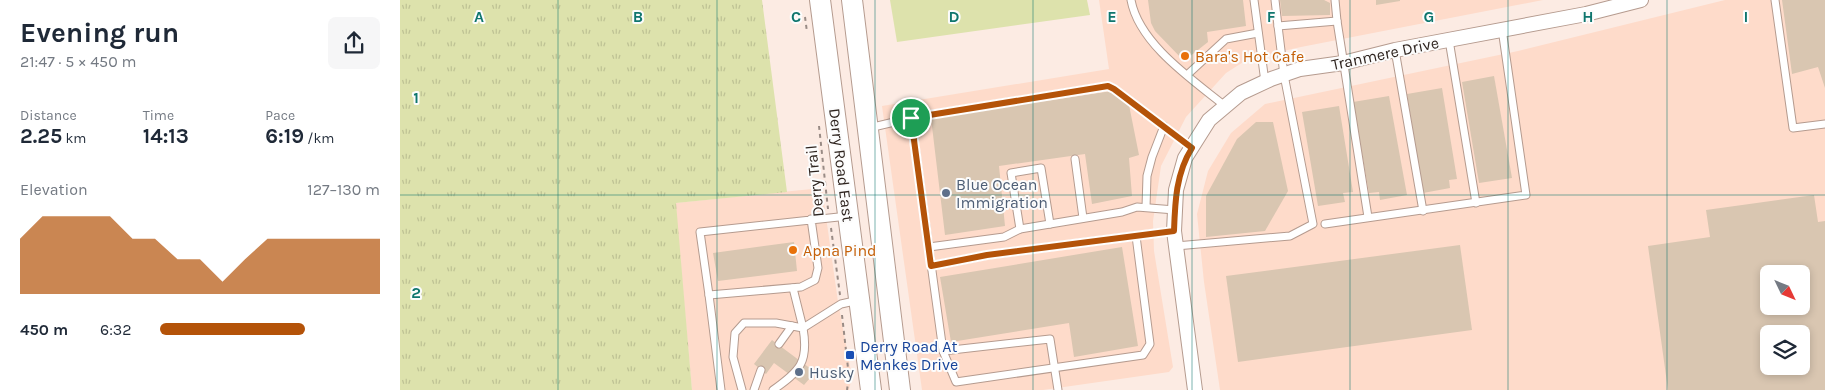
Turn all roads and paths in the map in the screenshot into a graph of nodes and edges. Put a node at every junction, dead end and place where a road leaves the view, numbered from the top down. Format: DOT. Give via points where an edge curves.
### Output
graph roads {
  1 [pos="852,0"];
  2 [pos="1132,0"];
  3 [pos="1254,0"];
  4 [pos="1275,0"];
  5 [pos="1335,0"];
  6 [pos="1641,0"];
  7 [pos="1775,0"];
  8 [pos="812,5"];
  9 [pos="1337,21"];
  10 [pos="1278,26"];
  11 [pos="1502,29"];
  12 [pos="1258,33"];
  13 [pos="808,37"];
  14 [pos="1449,40"];
  15 [pos="1395,50"];
  16 [pos="1343,63"];
  17 [pos="1284,74"];
  18 [pos="1187,75"];
  19 [pos="1265,82"];
  20 [pos="1226,106"];
  21 [pos="911,118"];
  22 [pos="819,122"];
  23 [pos="1825,124"];
  24 [pos="1164,126"];
  25 [pos="868,128"];
  26 [pos="1192,148"];
  27 [pos="1075,159"];
  28 [pos="1476,203"];
  29 [pos="1146,208"];
  30 [pos="1175,210"];
  31 [pos="1423,211"];
  32 [pos="839,216"];
  33 [pos="1368,217"];
  34 [pos="1083,218"];
  35 [pos="811,219"];
  36 [pos="1050,224"];
  37 [pos="1325,224"];
  38 [pos="1020,229"];
  39 [pos="1174,231"];
  40 [pos="1136,236"];
  41 [pos="1176,246"];
  42 [pos="929,247"];
  43 [pos="931,266"];
  44 [pos="793,288"];
  45 [pos="709,295"];
  46 [pos="850,302"];
  47 [pos="792,326"];
  48 [pos="803,328"];
  49 [pos="779,344"];
  50 [pos="943,351"];
  51 [pos="868,362"];
  52 [pos="1054,367"];
  53 [pos="761,370"];
  54 [pos="721,390"];
  55 [pos="742,390"];
  56 [pos="754,390"];
  57 [pos="773,390"];
  58 [pos="847,390"];
  59 [pos="861,390"];
  60 [pos="871,390"];
  61 [pos="900,390"];
  62 [pos="1058,390"];
  63 [pos="1196,390"];
  1 -- 25 [label="main road, Derry Road East"];
  2 -- 18 [label="lane" via="1134,12 1152,42"];
  3 -- 12 [label="lane"];
  4 -- 10 [label="lane"];
  5 -- 9 [label="lane"];
  6 -- 11 [label="street, Tranmere Drive"];
  7 -- 23 [label="lane" via="1793,128"];
  8 -- 13 [label="path"];
  8 -- 32 [label="main road, Derry Road East"];
  9 -- 10 [label="lane"];
  9 -- 16 [label="lane"];
  10 -- 17 [label="lane"];
  11 -- 14 [label="street, Tranmere Drive"];
  11 -- 28 [label="lane" via="1526,196"];
  12 -- 18 [label="lane" via="1226,39"];
  12 -- 19 [label="lane"];
  14 -- 15 [label="street, Tranmere Drive"];
  14 -- 28 [label="lane"];
  15 -- 16 [label="street, Tranmere Drive"];
  15 -- 31 [label="lane"];
  16 -- 17 [label="street, Tranmere Drive"];
  16 -- 33 [label="lane"];
  17 -- 19 [label="street, Tranmere Drive"];
  17 -- 41 [label="lane" via="1313,224 1290,236"];
  18 -- 20 [label="lane"];
  19 -- 20 [label="street, Tranmere Drive" via="1241,93"];
  20 -- 26 [label="street, Tranmere Drive" via="1209,120"];
  21 -- 24 [label="lane" via="1108,86"];
  21 -- 25 [label="lane"];
  21 -- 42 [label="lane"];
  22 -- 32 [label="path, Derry Trail"];
  24 -- 26 [label="lane"];
  24 -- 29 [label="lane" via="1147,176"];
  25 -- 61 [label="main road, Derry Road East"];
  26 -- 30 [label="street, Tranmere Drive" via="1185,158 1176,190"];
  27 -- 34 [label="lane"];
  28 -- 31 [label="lane"];
  29 -- 30 [label="lane"];
  29 -- 34 [label="lane"];
  30 -- 39 [label="street, Tranmere Drive"];
  31 -- 33 [label="lane"];
  32 -- 35 [label="lane"];
  32 -- 46 [label="main road, Derry Road East"];
  32 -- 46 [label="path, Derry Trail"];
  33 -- 37 [label="lane"];
  34 -- 36 [label="lane"];
  35 -- 44 [label="lane" via="818,268 815,280"];
  35 -- 45 [label="lane" via="700,232"];
  36 -- 38 [label="lane"];
  36 -- 38 [label="lane" via="1041,168 1011,173"];
  38 -- 42 [label="lane" via="1004,237"];
  39 -- 40 [label="lane"];
  39 -- 41 [label="street, Tranmere Drive"];
  40 -- 43 [label="lane" via="987,255"];
  40 -- 52 [label="lane" via="1150,344 1143,355"];
  41 -- 63 [label="street, Tranmere Drive"];
  42 -- 43 [label="lane"];
  43 -- 50 [label="lane"];
  44 -- 45 [label="lane"];
  44 -- 48 [label="lane"];
  45 -- 54 [label="lane"];
  46 -- 48 [label="lane"];
  46 -- 51 [label="main road, Derry Road East"];
  46 -- 58 [label="path, Derry Trail" via="850,377"];
  47 -- 48 [label="lane"];
  47 -- 49 [label="lane"];
  47 -- 55 [label="lane" via="744,323 735,333 733,357"];
  48 -- 57 [label="lane" via="803,362 792,376"];
  50 -- 52 [label="lane" via="956,382"];
  50 -- 52 [label="lane" via="1050,339"];
  51 -- 59 [label="main road"];
  51 -- 60 [label="main road, Derry Road East"];
  52 -- 62 [label="lane"];
  53 -- 56 [label="lane"];
}
